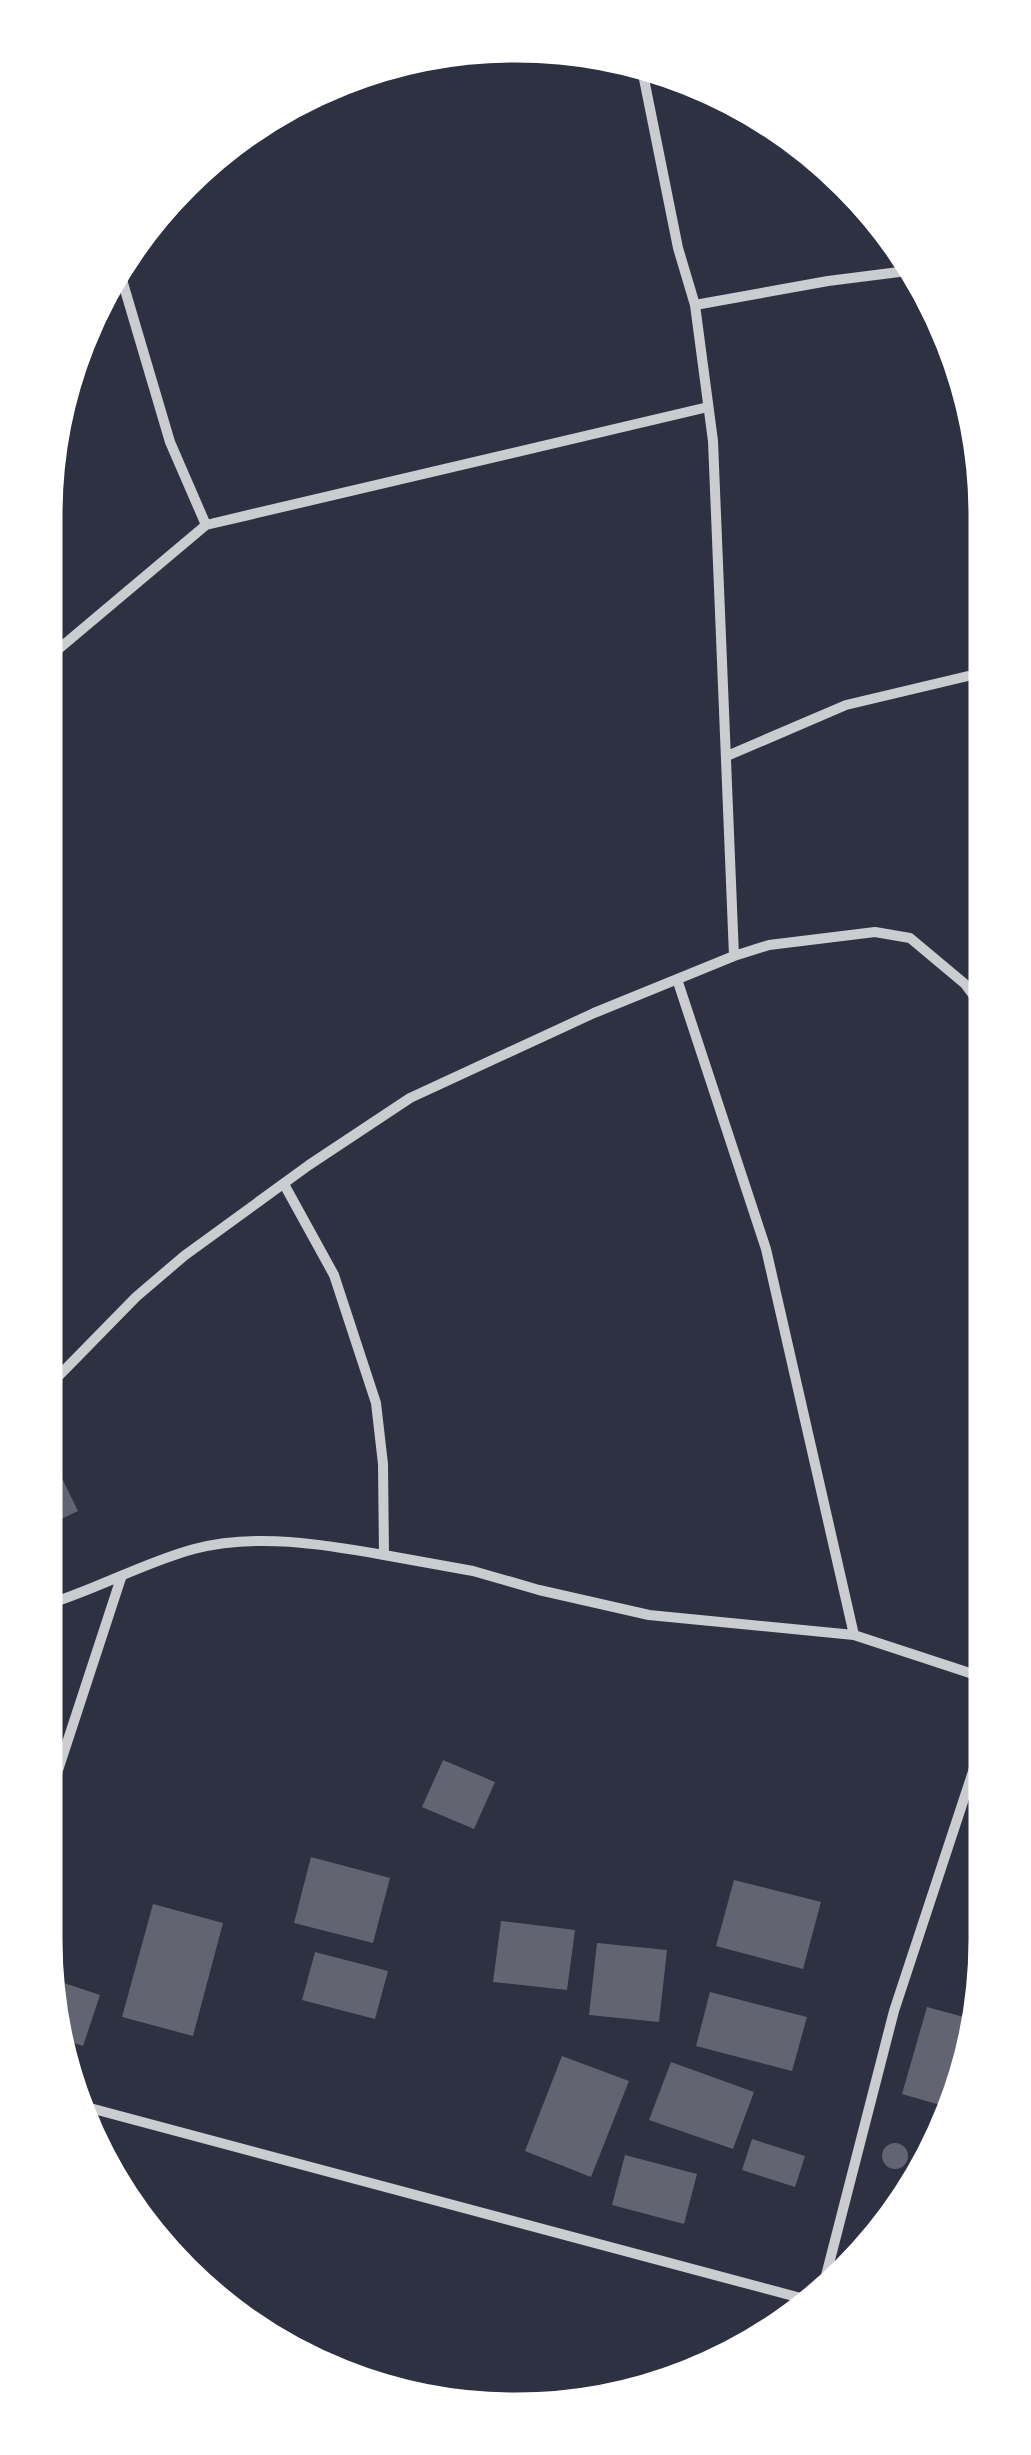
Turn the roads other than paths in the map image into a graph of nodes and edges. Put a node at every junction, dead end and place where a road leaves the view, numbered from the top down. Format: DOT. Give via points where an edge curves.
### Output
graph roads {
  1 [pos="643,79"];
  2 [pos="900,272"];
  3 [pos="123,284"];
  4 [pos="695,305"];
  5 [pos="708,407"];
  6 [pos="206,525"];
  7 [pos="60,649"];
  8 [pos="971,675"];
  9 [pos="727,756"];
  10 [pos="734,956"];
  11 [pos="677,979"];
  12 [pos="971,992"];
  13 [pos="284,1186"];
  14 [pos="60,1375"];
  15 [pos="384,1555"];
  16 [pos="121,1578"];
  17 [pos="60,1600"];
  18 [pos="854,1636"];
  19 [pos="971,1674"];
  20 [pos="60,1764"];
  21 [pos="971,1778"];
  22 [pos="93,2109"];
  23 [pos="827,2272"];
  24 [pos="798,2297"];
  1 -- 4 [label="street"];
  2 -- 4 [label="street"];
  3 -- 6 [label="street" via="170,442"];
  4 -- 5 [label="street"];
  5 -- 6 [label="street"];
  5 -- 9 [label="street"];
  6 -- 7 [label="street"];
  8 -- 9 [label="street" via="846,705"];
  9 -- 10 [label="street"];
  10 -- 11 [label="street"];
  10 -- 12 [label="street" via="876,932 910,938"];
  11 -- 13 [label="street" via="410,1098"];
  11 -- 18 [label="street" via="766,1249"];
  13 -- 14 [label="street" via="184,1256"];
  13 -- 15 [label="street" via="334,1275 376,1403"];
  15 -- 16 [label="street" via="310,1542 223,1543"];
  15 -- 18 [label="street" via="649,1614"];
  16 -- 17 [label="street"];
  16 -- 20 [label="street"];
  18 -- 19 [label="street"];
  21 -- 23 [label="street" via="894,2011"];
  22 -- 24 [label="street"];
}
